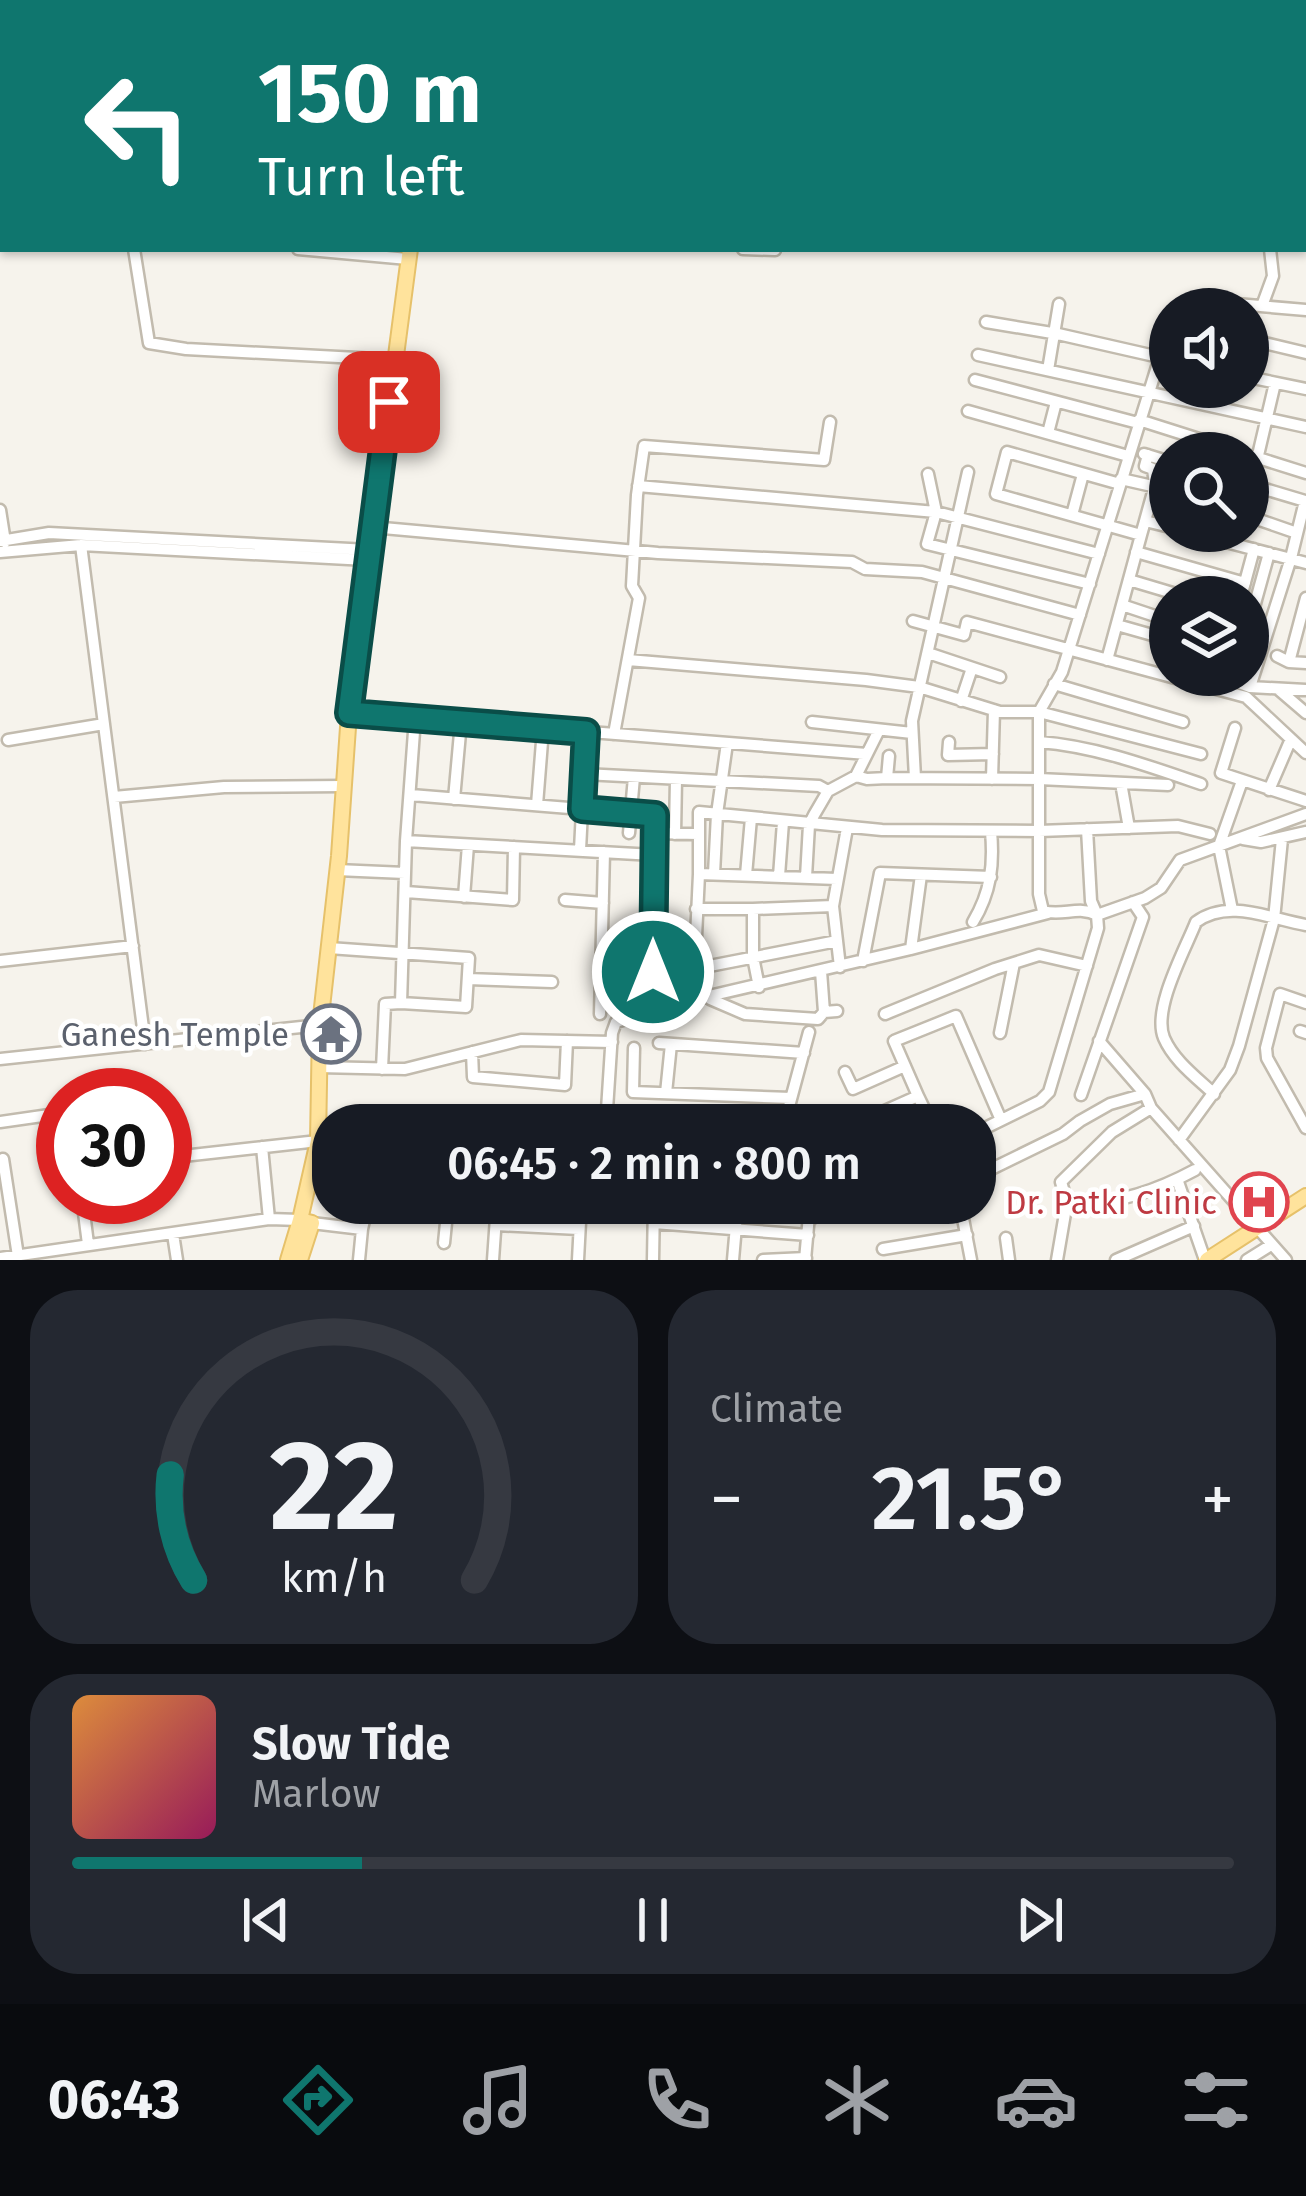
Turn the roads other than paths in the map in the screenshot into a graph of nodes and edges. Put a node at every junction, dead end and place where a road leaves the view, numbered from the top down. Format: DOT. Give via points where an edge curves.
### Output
graph roads {
  1 [pos="134,252"];
  2 [pos="365,252"];
  3 [pos="1270,252"];
  4 [pos="409,254"];
  5 [pos="1269,288"];
  6 [pos="1059,304"];
  7 [pos="1269,307"];
  8 [pos="1306,310"];
  9 [pos="986,322"];
  10 [pos="1054,333"];
  11 [pos="1269,344"];
  12 [pos="1306,352"];
  13 [pos="978,355"];
  14 [pos="1149,356"];
  15 [pos="394,360"];
  16 [pos="1048,370"];
  17 [pos="975,380"];
  18 [pos="1269,382"];
  19 [pos="1275,383"];
  20 [pos="1306,389"];
  21 [pos="1148,392"];
  22 [pos="1056,402"];
  23 [pos="968,411"];
  24 [pos="1267,418"];
  25 [pos="830,422"];
  26 [pos="1139,422"];
  27 [pos="1306,427"];
  28 [pos="1173,432"];
  29 [pos="1261,432"];
  30 [pos="1048,433"];
  31 [pos="1129,453"];
  32 [pos="1148,455"];
  33 [pos="1269,461"];
  34 [pos="1149,467"];
  35 [pos="968,472"];
  36 [pos="1083,473"];
  37 [pos="1306,473"];
  38 [pos="928,474"];
  39 [pos="1120,481"];
  40 [pos="1149,484"];
  41 [pos="638,486"];
  42 [pos="1269,491"];
  43 [pos="1149,507"];
  44 [pos="0,510"];
  45 [pos="936,512"];
  46 [pos="1072,515"];
  47 [pos="958,518"];
  48 [pos="1145,521"];
  49 [pos="1149,522"];
  50 [pos="1269,522"];
  51 [pos="1107,525"];
  52 [pos="372,527"];
  53 [pos="1297,533"];
  54 [pos="1141,535"];
  55 [pos="81,544"];
  56 [pos="3,546"];
  57 [pos="634,550"];
  58 [pos="951,550"];
  59 [pos="1136,552"];
  60 [pos="1265,552"];
  61 [pos="1269,553"];
  62 [pos="1099,554"];
  63 [pos="368,555"];
  64 [pos="1291,558"];
  65 [pos="1306,562"];
  66 [pos="1217,576"];
  67 [pos="1263,576"];
  68 [pos="945,578"];
  69 [pos="1130,580"];
  70 [pos="1090,584"];
  71 [pos="1149,586"];
  72 [pos="1306,598"];
  73 [pos="1122,605"];
  74 [pos="1149,614"];
  75 [pos="1080,615"];
  76 [pos="913,621"];
  77 [pos="1117,625"];
  78 [pos="934,627"];
  79 [pos="1269,627"];
  80 [pos="1149,634"];
  81 [pos="1069,650"];
  82 [pos="928,653"];
  83 [pos="628,659"];
  84 [pos="1107,660"];
  85 [pos="1306,663"];
  86 [pos="972,668"];
  87 [pos="1000,677"];
  88 [pos="1054,684"];
  89 [pos="919,687"];
  90 [pos="1269,688"];
  91 [pos="1278,689"];
  92 [pos="1306,690"];
  93 [pos="961,700"];
  94 [pos="994,710"];
  95 [pos="1039,712"];
  96 [pos="349,713"];
  97 [pos="1306,713"];
  98 [pos="415,718"];
  99 [pos="461,722"];
  100 [pos="812,722"];
  101 [pos="1183,722"];
  102 [pos="104,724"];
  103 [pos="1235,728"];
  104 [pos="543,729"];
  105 [pos="879,730"];
  106 [pos="586,732"];
  107 [pos="614,734"];
  108 [pos="912,734"];
  109 [pos="8,740"];
  110 [pos="1292,740"];
  111 [pos="949,742"];
  112 [pos="1039,742"];
  113 [pos="727,743"];
  114 [pos="1306,753"];
  115 [pos="867,754"];
  116 [pos="993,754"];
  117 [pos="1202,754"];
  118 [pos="889,756"];
  119 [pos="584,774"];
  120 [pos="856,776"];
  121 [pos="634,777"];
  122 [pos="887,778"];
  123 [pos="914,778"];
  124 [pos="676,779"];
  125 [pos="992,779"];
  126 [pos="1039,779"];
  127 [pos="1242,781"];
  128 [pos="722,782"];
  129 [pos="1120,783"];
  130 [pos="1201,784"];
  131 [pos="1168,785"];
  132 [pos="344,786"];
  133 [pos="1269,790"];
  134 [pos="828,791"];
  135 [pos="411,795"];
  136 [pos="113,797"];
  137 [pos="454,799"];
  138 [pos="1306,801"];
  139 [pos="537,805"];
  140 [pos="582,809"];
  141 [pos="630,813"];
  142 [pos="717,814"];
  143 [pos="1306,814"];
  144 [pos="751,818"];
  145 [pos="783,822"];
  146 [pos="809,825"];
  147 [pos="1129,827"];
  148 [pos="847,828"];
  149 [pos="1087,829"];
  150 [pos="991,831"];
  151 [pos="1039,831"];
  152 [pos="1306,832"];
  153 [pos="628,833"];
  154 [pos="654,833"];
  155 [pos="675,833"];
  156 [pos="698,834"];
  157 [pos="1210,834"];
  158 [pos="1240,838"];
  159 [pos="1282,839"];
  160 [pos="406,842"];
  161 [pos="468,845"];
  162 [pos="1219,846"];
  163 [pos="514,847"];
  164 [pos="580,850"];
  165 [pos="604,852"];
  166 [pos="654,855"];
  167 [pos="337,870"];
  168 [pos="405,873"];
  169 [pos="699,874"];
  170 [pos="714,874"];
  171 [pos="746,875"];
  172 [pos="920,875"];
  173 [pos="779,876"];
  174 [pos="806,877"];
  175 [pos="991,878"];
  176 [pos="837,879"];
  177 [pos="406,892"];
  178 [pos="464,897"];
  179 [pos="565,900"];
  180 [pos="1133,902"];
  181 [pos="603,903"];
  182 [pos="833,906"];
  183 [pos="696,909"];
  184 [pos="753,909"];
  185 [pos="1232,910"];
  186 [pos="1048,913"];
  187 [pos="1097,915"];
  188 [pos="1274,919"];
  189 [pos="974,922"];
  190 [pos="1306,926"];
  191 [pos="837,941"];
  192 [pos="133,946"];
  193 [pos="329,948"];
  194 [pos="911,950"];
  195 [pos="404,953"];
  196 [pos="753,957"];
  197 [pos="0,961"];
  198 [pos="863,961"];
  199 [pos="1014,963"];
  200 [pos="1087,966"];
  201 [pos="840,967"];
  202 [pos="694,969"];
  203 [pos="821,971"];
  204 [pos="468,980"];
  205 [pos="552,982"];
  206 [pos="759,987"];
  207 [pos="940,991"];
  208 [pos="707,998"];
  209 [pos="693,1000"];
  210 [pos="401,1003"];
  211 [pos="1306,1003"];
  212 [pos="653,1011"];
  213 [pos="600,1014"];
  214 [pos="885,1014"];
  215 [pos="956,1016"];
  216 [pos="320,1025"];
  217 [pos="808,1032"];
  218 [pos="1000,1033"];
  219 [pos="567,1041"];
  220 [pos="1099,1041"];
  221 [pos="612,1042"];
  222 [pos="146,1044"];
  223 [pos="634,1048"];
  224 [pos="472,1052"];
  225 [pos="803,1053"];
  226 [pos="0,1059"];
  227 [pos="905,1066"];
  228 [pos="320,1067"];
  229 [pos="382,1069"];
  230 [pos="845,1072"];
  231 [pos="633,1092"];
  232 [pos="666,1093"];
  233 [pos="608,1094"];
  234 [pos="1145,1094"];
  235 [pos="1214,1094"];
  236 [pos="1081,1095"];
  237 [pos="918,1096"];
  238 [pos="791,1098"];
  239 [pos="319,1104"];
  240 [pos="607,1104"];
  241 [pos="790,1104"];
  242 [pos="900,1104"];
  243 [pos="922,1104"];
  244 [pos="1151,1108"];
  245 [pos="36,1117"];
  246 [pos="1001,1120"];
  247 [pos="0,1122"];
  248 [pos="996,1122"];
  249 [pos="1306,1128"];
  250 [pos="1179,1141"];
  251 [pos="312,1142"];
  252 [pos="262,1147"];
  253 [pos="192,1155"];
  254 [pos="3,1159"];
  255 [pos="996,1167"];
  256 [pos="1195,1170"];
  257 [pos="1178,1179"];
  258 [pos="312,1181"];
  259 [pos="4,1187"];
  260 [pos="1306,1196"];
  261 [pos="1067,1202"];
  262 [pos="269,1219"];
  263 [pos="306,1221"];
  264 [pos="85,1224"];
  265 [pos="363,1224"];
  266 [pos="446,1224"];
  267 [pos="579,1224"];
  268 [pos="654,1224"];
  269 [pos="670,1224"];
  270 [pos="735,1224"];
  271 [pos="809,1224"];
  272 [pos="965,1224"];
  273 [pos="496,1225"];
  274 [pos="1194,1226"];
  275 [pos="735,1228"];
  276 [pos="362,1229"];
  277 [pos="579,1229"];
  278 [pos="1259,1231"];
  279 [pos="173,1234"];
  280 [pos="808,1234"];
  281 [pos="967,1235"];
  282 [pos="1006,1238"];
  283 [pos="444,1243"];
  284 [pos="88,1244"];
  285 [pos="1271,1245"];
  286 [pos="883,1249"];
  287 [pos="46,1255"];
  288 [pos="18,1256"];
  289 [pos="0,1258"];
  290 [pos="806,1259"];
  291 [pos="177,1260"];
  292 [pos="288,1260"];
  293 [pos="300,1260"];
  294 [pos="359,1260"];
  295 [pos="493,1260"];
  296 [pos="578,1260"];
  297 [pos="652,1260"];
  298 [pos="733,1260"];
  299 [pos="763,1260"];
  300 [pos="971,1260"];
  301 [pos="1009,1260"];
  302 [pos="1057,1260"];
  303 [pos="1116,1260"];
  304 [pos="1206,1260"];
  305 [pos="1247,1260"];
  306 [pos="1286,1260"];
  307 [pos="1295,1260"];
  1 -- 15 [label="street" via="149,343"];
  2 -- 4 [label="street"];
  3 -- 5 [label="street"];
  4 -- 15 [label="main road"];
  6 -- 10 [label="street"];
  7 -- 8 [label="street"];
  9 -- 10 [label="street"];
  10 -- 14 [label="street"];
  10 -- 16 [label="street"];
  11 -- 12 [label="street"];
  13 -- 16 [label="street"];
  15 -- 52 [label="main road"];
  16 -- 21 [label="street"];
  17 -- 22 [label="street"];
  18 -- 19 [label="street"];
  19 -- 20 [label="street"];
  19 -- 24 [label="street"];
  21 -- 24 [label="street"];
  21 -- 26 [label="street"];
  22 -- 26 [label="street"];
  22 -- 30 [label="street"];
  23 -- 30 [label="street"];
  24 -- 27 [label="street"];
  24 -- 29 [label="street"];
  25 -- 41 [label="street" via="824,460 644,446"];
  26 -- 28 [label="street"];
  26 -- 31 [label="street"];
  30 -- 31 [label="street"];
  31 -- 32 [label="street"];
  31 -- 39 [label="street"];
  32 -- 34 [label="street"];
  33 -- 37 [label="street"];
  35 -- 47 [label="street"];
  36 -- 39 [label="street"];
  36 -- 46 [label="street"];
  36 -- 46 [label="street" via="1007,452 996,494"];
  38 -- 45 [label="street"];
  39 -- 40 [label="street"];
  39 -- 51 [label="street"];
  41 -- 45 [label="street"];
  41 -- 57 [label="street"];
  42 -- 53 [label="street" via="1305,501"];
  43 -- 48 [label="street"];
  44 -- 56 [label="street"];
  45 -- 47 [label="street"];
  45 -- 58 [label="street" via="927,544"];
  46 -- 51 [label="street"];
  47 -- 58 [label="street"];
  47 -- 62 [label="street"];
  48 -- 49 [label="street"];
  48 -- 54 [label="street"];
  50 -- 53 [label="street"];
  51 -- 54 [label="street"];
  51 -- 62 [label="street"];
  52 -- 57 [label="street"];
  52 -- 63 [label="main road"];
  53 -- 64 [label="street"];
  54 -- 59 [label="street"];
  55 -- 56 [label="street"];
  55 -- 63 [label="street"];
  55 -- 102 [label="street"];
  56 -- 63 [label="street" via="50,533"];
  57 -- 68 [label="street" via="852,562"];
  57 -- 83 [label="street" via="639,598"];
  58 -- 68 [label="street"];
  58 -- 70 [label="street"];
  59 -- 66 [label="street"];
  59 -- 69 [label="street"];
  60 -- 61 [label="street"];
  61 -- 64 [label="street"];
  61 -- 67 [label="street"];
  62 -- 70 [label="street"];
  63 -- 96 [label="main road"];
  64 -- 65 [label="street"];
  64 -- 79 [label="street"];
  68 -- 75 [label="street"];
  68 -- 78 [label="street"];
  69 -- 71 [label="street"];
  69 -- 73 [label="street"];
  70 -- 75 [label="street"];
  72 -- 85 [label="street" via="1283,659"];
  73 -- 74 [label="street"];
  73 -- 77 [label="street"];
  75 -- 81 [label="street"];
  76 -- 78 [label="street"];
  77 -- 80 [label="street"];
  77 -- 84 [label="street"];
  78 -- 81 [label="street" via="964,635 967,622"];
  78 -- 82 [label="street"];
  81 -- 84 [label="street"];
  81 -- 88 [label="street"];
  82 -- 86 [label="street"];
  82 -- 89 [label="street"];
  83 -- 89 [label="street"];
  83 -- 107 [label="street"];
  84 -- 110 [label="street" via="1246,697"];
  86 -- 87 [label="street"];
  86 -- 93 [label="street"];
  88 -- 95 [label="street"];
  88 -- 101 [label="street"];
  89 -- 93 [label="street"];
  89 -- 108 [label="street"];
  90 -- 91 [label="street"];
  91 -- 92 [label="street"];
  91 -- 97 [label="street"];
  93 -- 94 [label="street"];
  94 -- 95 [label="street"];
  94 -- 116 [label="street"];
  95 -- 112 [label="street"];
  95 -- 117 [label="street"];
  96 -- 98 [label="street"];
  96 -- 132 [label="main road"];
  98 -- 99 [label="street"];
  98 -- 135 [label="street"];
  99 -- 104 [label="street"];
  99 -- 137 [label="street"];
  100 -- 105 [label="street"];
  102 -- 109 [label="street"];
  102 -- 136 [label="street"];
  103 -- 127 [label="street" via="1221,773"];
  104 -- 106 [label="street"];
  104 -- 139 [label="street"];
  105 -- 108 [label="street"];
  105 -- 115 [label="street"];
  106 -- 107 [label="street"];
  106 -- 119 [label="street"];
  107 -- 113 [label="street"];
  108 -- 123 [label="street"];
  110 -- 114 [label="street"];
  110 -- 133 [label="street"];
  111 -- 116 [label="street" via="947,755"];
  112 -- 126 [label="street"];
  112 -- 130 [label="street"];
  113 -- 115 [label="street"];
  113 -- 128 [label="street"];
  115 -- 120 [label="street"];
  116 -- 125 [label="street"];
  118 -- 122 [label="street"];
  119 -- 121 [label="street"];
  119 -- 140 [label="street"];
  120 -- 122 [label="street"];
  120 -- 134 [label="street"];
  121 -- 124 [label="street"];
  121 -- 141 [label="street"];
  122 -- 123 [label="street"];
  123 -- 125 [label="street"];
  124 -- 128 [label="street"];
  124 -- 155 [label="street"];
  125 -- 126 [label="street"];
  126 -- 129 [label="street"];
  126 -- 151 [label="street"];
  127 -- 133 [label="street"];
  127 -- 162 [label="street"];
  128 -- 134 [label="street"];
  128 -- 142 [label="street"];
  129 -- 131 [label="street"];
  129 -- 147 [label="street"];
  132 -- 136 [label="street"];
  132 -- 167 [label="main road"];
  133 -- 138 [label="street"];
  134 -- 146 [label="street"];
  135 -- 137 [label="street"];
  135 -- 160 [label="street"];
  136 -- 192 [label="street"];
  137 -- 139 [label="street"];
  139 -- 140 [label="street"];
  140 -- 141 [label="street"];
  140 -- 164 [label="street"];
  141 -- 153 [label="street"];
  141 -- 154 [label="street" via="655,815"];
  142 -- 144 [label="street"];
  142 -- 156 [label="street" via="698,812"];
  142 -- 170 [label="street"];
  143 -- 158 [label="street"];
  144 -- 145 [label="street"];
  144 -- 171 [label="street"];
  145 -- 146 [label="street"];
  145 -- 173 [label="street"];
  146 -- 148 [label="street"];
  146 -- 174 [label="street"];
  147 -- 149 [label="street"];
  147 -- 157 [label="street"];
  148 -- 150 [label="street"];
  148 -- 176 [label="street"];
  149 -- 151 [label="street"];
  149 -- 187 [label="street"];
  150 -- 151 [label="street"];
  150 -- 175 [label="street"];
  151 -- 186 [label="street" via="1039,894"];
  152 -- 159 [label="street"];
  154 -- 155 [label="street"];
  154 -- 166 [label="street"];
  155 -- 156 [label="street"];
  156 -- 169 [label="street"];
  158 -- 159 [label="street"];
  158 -- 162 [label="street"];
  159 -- 188 [label="street"];
  160 -- 161 [label="street"];
  160 -- 168 [label="street"];
  161 -- 163 [label="street"];
  161 -- 178 [label="street"];
  162 -- 180 [label="street" via="1180,860 1161,888"];
  162 -- 185 [label="street"];
  163 -- 164 [label="street"];
  163 -- 178 [label="street" via="513,900"];
  164 -- 165 [label="street"];
  165 -- 166 [label="street"];
  165 -- 181 [label="street"];
  166 -- 212 [label="street"];
  167 -- 168 [label="street"];
  167 -- 193 [label="main road"];
  168 -- 177 [label="street"];
  169 -- 170 [label="street"];
  169 -- 183 [label="street"];
  170 -- 171 [label="street"];
  171 -- 173 [label="street"];
  172 -- 175 [label="street"];
  172 -- 194 [label="street"];
  172 -- 198 [label="street" via="880,873"];
  173 -- 174 [label="street"];
  174 -- 176 [label="street"];
  175 -- 189 [label="street"];
  176 -- 182 [label="street"];
  177 -- 178 [label="street"];
  177 -- 195 [label="street"];
  179 -- 181 [label="street"];
  180 -- 187 [label="street"];
  180 -- 220 [label="street" via="1143,916"];
  181 -- 213 [label="street"];
  182 -- 184 [label="street"];
  182 -- 191 [label="street"];
  183 -- 184 [label="street"];
  183 -- 202 [label="street"];
  184 -- 196 [label="street"];
  185 -- 188 [label="street"];
  185 -- 235 [label="street" via="1196,922 1160,1025 1180,1062"];
  186 -- 187 [label="street"];
  186 -- 194 [label="street"];
  187 -- 200 [label="street"];
  188 -- 190 [label="street"];
  188 -- 235 [label="street" via="1239,1046"];
  191 -- 196 [label="street"];
  191 -- 201 [label="street"];
  192 -- 197 [label="street"];
  192 -- 222 [label="street"];
  193 -- 195 [label="street"];
  193 -- 216 [label="main road"];
  194 -- 198 [label="street"];
  195 -- 204 [label="street" via="469,958"];
  195 -- 210 [label="street"];
  196 -- 202 [label="street"];
  196 -- 206 [label="street"];
  198 -- 201 [label="street"];
  199 -- 200 [label="street" via="1039,955"];
  199 -- 207 [label="street"];
  199 -- 218 [label="street"];
  200 -- 246 [label="street" via="1049,1092"];
  201 -- 203 [label="street"];
  202 -- 209 [label="street"];
  203 -- 206 [label="street"];
  203 -- 208 [label="street" via="831,1012 818,1019 745,1014"];
  204 -- 205 [label="street"];
  204 -- 210 [label="street" via="466,1007"];
  206 -- 208 [label="street"];
  207 -- 214 [label="street"];
  207 -- 215 [label="street"];
  208 -- 209 [label="street"];
  209 -- 212 [label="street"];
  210 -- 229 [label="street" via="386,1004"];
  211 -- 249 [label="street" via="1280,994 1266,1048"];
  212 -- 221 [label="street" via="616,1022"];
  215 -- 227 [label="street" via="894,1041"];
  215 -- 246 [label="street"];
  216 -- 222 [label="street"];
  216 -- 228 [label="main road"];
  217 -- 225 [label="street"];
  219 -- 221 [label="street"];
  219 -- 224 [label="street" via="521,1040"];
  219 -- 224 [label="street" via="565,1085 473,1077"];
  220 -- 234 [label="street"];
  220 -- 236 [label="street"];
  221 -- 233 [label="street"];
  222 -- 226 [label="street"];
  223 -- 231 [label="street"];
  224 -- 229 [label="street"];
  225 -- 232 [label="street" via="665,1044"];
  225 -- 238 [label="street"];
  227 -- 230 [label="street" via="854,1089"];
  227 -- 237 [label="street"];
  228 -- 229 [label="street"];
  228 -- 239 [label="main road"];
  231 -- 232 [label="street"];
  231 -- 233 [label="street"];
  232 -- 238 [label="street"];
  233 -- 240 [label="street"];
  234 -- 244 [label="street"];
  234 -- 255 [label="street" via="1110,1104"];
  235 -- 250 [label="street"];
  237 -- 242 [label="street"];
  237 -- 243 [label="street"];
  238 -- 241 [label="street"];
  244 -- 250 [label="street"];
  244 -- 261 [label="street" via="1061,1181"];
  245 -- 247 [label="street"];
  246 -- 248 [label="street"];
  250 -- 278 [label="street"];
  251 -- 252 [label="street"];
  252 -- 253 [label="street"];
  252 -- 262 [label="street"];
  254 -- 259 [label="street"];
  256 -- 257 [label="street"];
  257 -- 261 [label="street" via="1124,1198"];
  257 -- 274 [label="street"];
  258 -- 263 [label="main road"];
  259 -- 288 [label="street"];
  260 -- 278 [label="main road"];
  261 -- 302 [label="street"];
  262 -- 263 [label="street"];
  262 -- 279 [label="street"];
  263 -- 276 [label="street"];
  263 -- 292 [label="main road"];
  263 -- 293 [label="main road"];
  264 -- 284 [label="street"];
  265 -- 276 [label="street"];
  266 -- 283 [label="street"];
  267 -- 277 [label="street"];
  268 -- 297 [label="street"];
  269 -- 275 [label="street"];
  270 -- 275 [label="street"];
  271 -- 280 [label="street"];
  272 -- 281 [label="street"];
  273 -- 277 [label="street"];
  273 -- 295 [label="street"];
  274 -- 303 [label="street"];
  274 -- 304 [label="street"];
  275 -- 280 [label="street"];
  275 -- 298 [label="street"];
  276 -- 294 [label="street"];
  277 -- 296 [label="street"];
  278 -- 285 [label="street"];
  278 -- 304 [label="main road"];
  278 -- 307 [label="street"];
  279 -- 284 [label="street"];
  279 -- 291 [label="street"];
  280 -- 290 [label="street"];
  281 -- 286 [label="street"];
  281 -- 300 [label="street"];
  282 -- 301 [label="street"];
  284 -- 287 [label="street"];
  285 -- 305 [label="street"];
  285 -- 306 [label="street"];
  287 -- 288 [label="street"];
  288 -- 289 [label="street"];
  290 -- 299 [label="street"];
}
